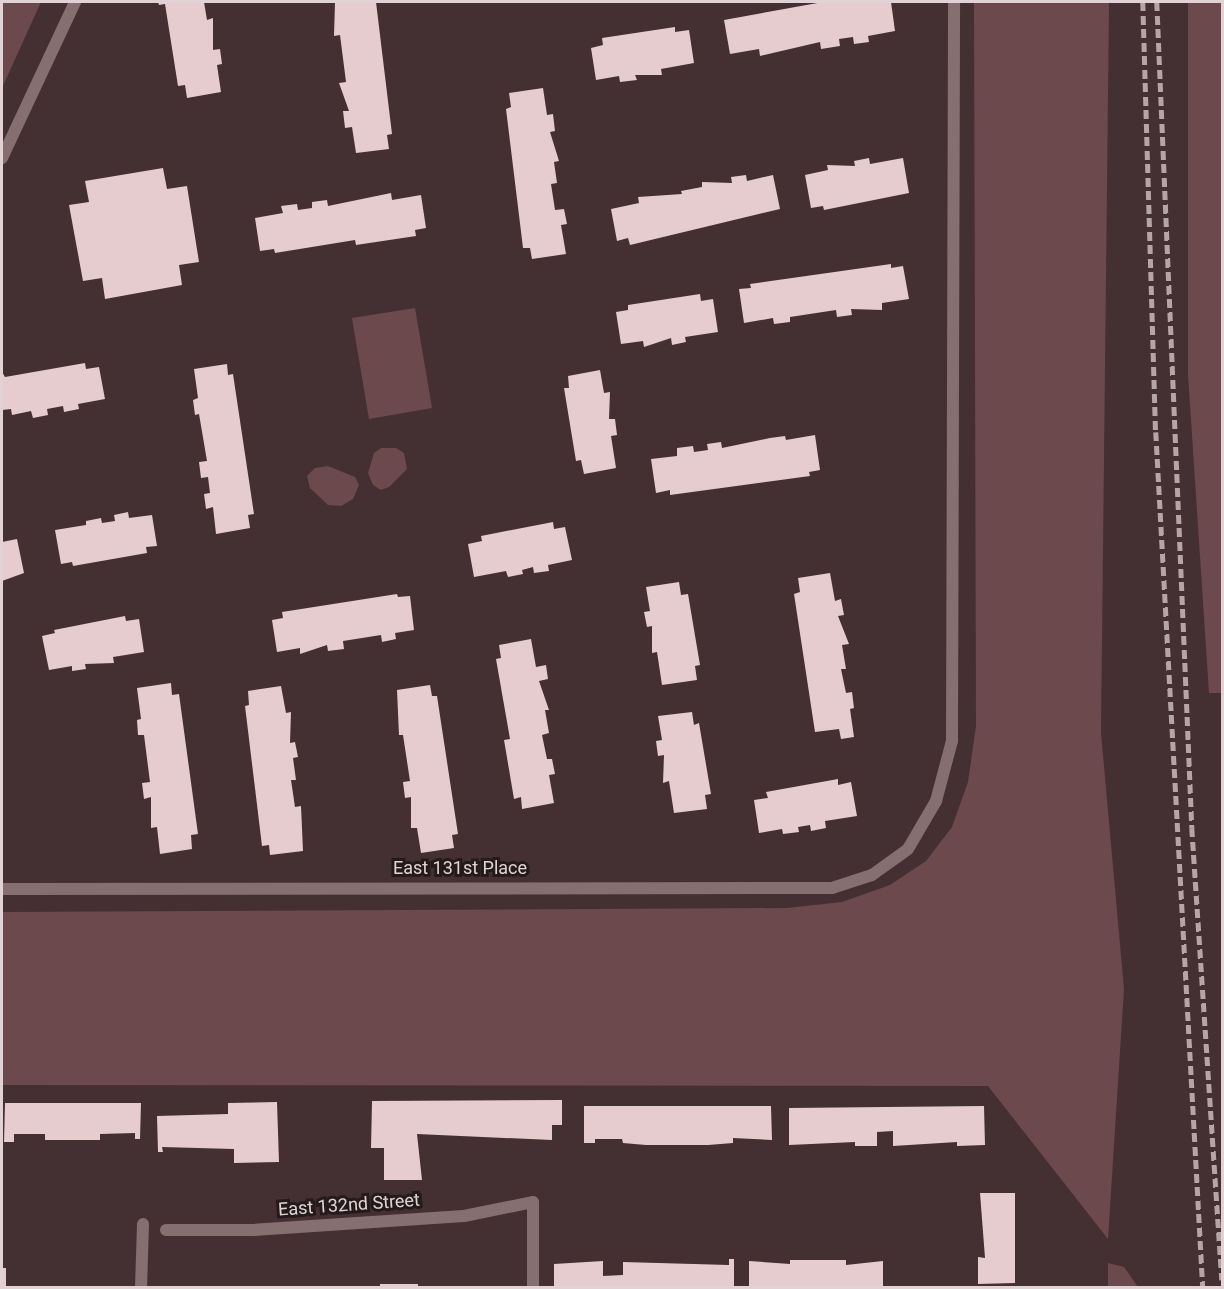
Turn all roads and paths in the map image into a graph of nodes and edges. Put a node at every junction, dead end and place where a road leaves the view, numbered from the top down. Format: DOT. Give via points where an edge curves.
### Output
graph roads {
  1 [pos="75,2"];
  2 [pos="954,2"];
  3 [pos="2,158"];
  4 [pos="2,889"];
  5 [pos="143,1224"];
  6 [pos="166,1230"];
  7 [pos="141,1287"];
  8 [pos="533,1287"];
  1 -- 3 [label="street"];
  2 -- 4 [label="street, East 131st Place" via="952,741 936,801 908,849 872,875 832,888"];
  5 -- 7 [label="street"];
  6 -- 8 [label="street, East 132nd Street" via="252,1230 464,1216 533,1202"];
}
